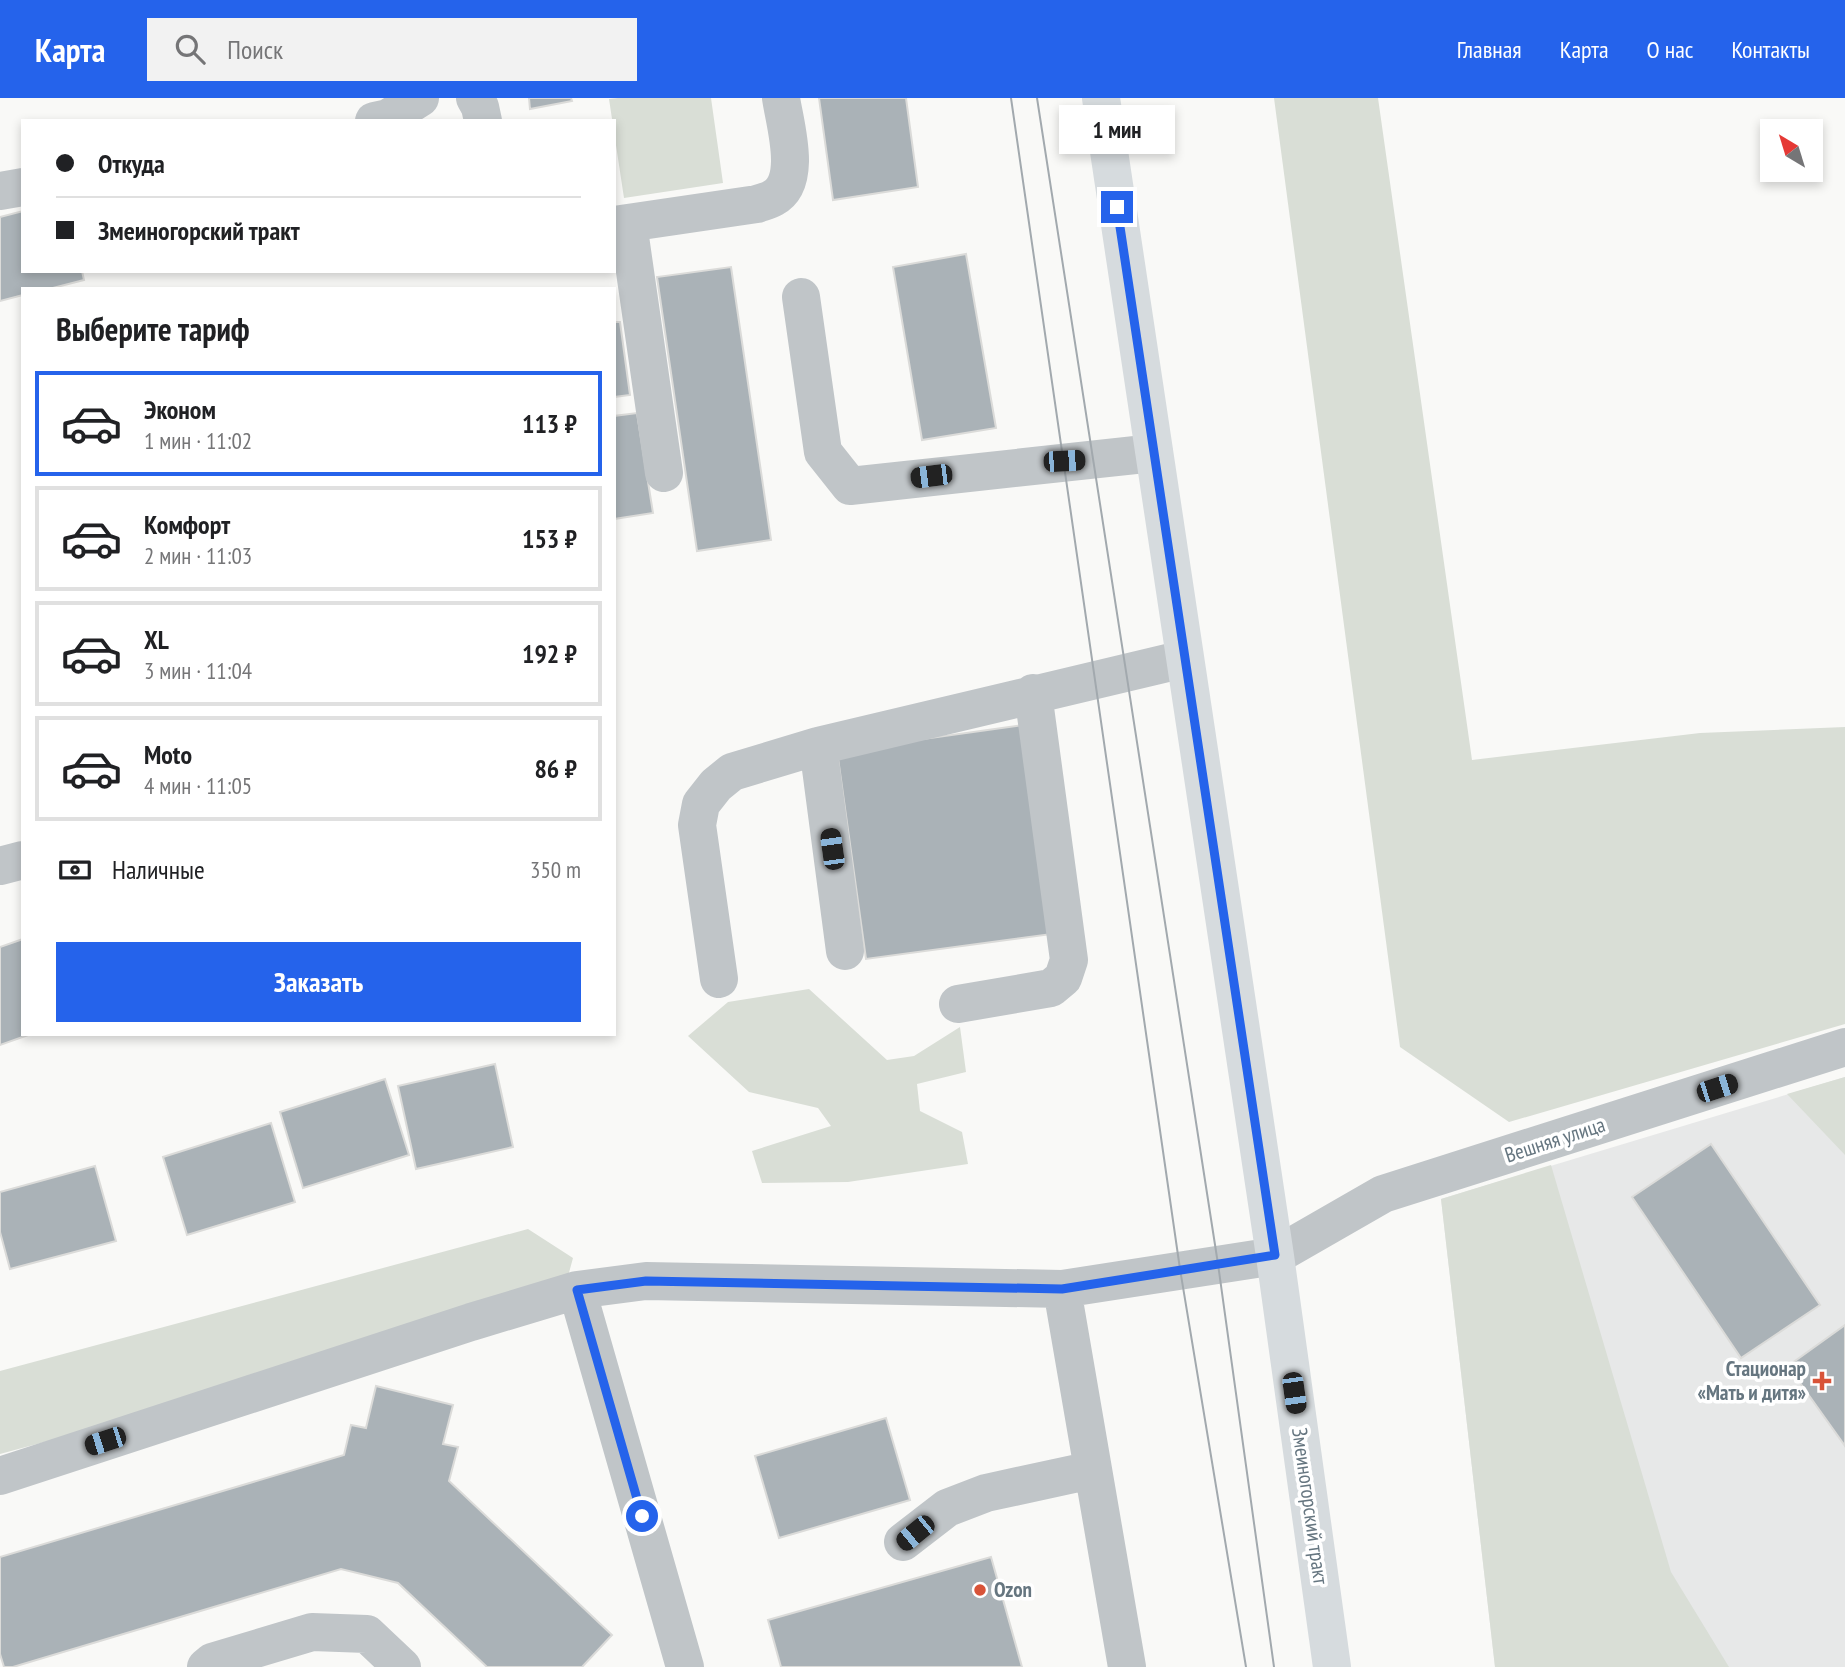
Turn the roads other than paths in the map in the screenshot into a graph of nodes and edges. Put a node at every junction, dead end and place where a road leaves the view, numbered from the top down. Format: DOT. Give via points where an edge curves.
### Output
graph roads {
  1 [pos="420,98"];
  2 [pos="475,98"];
  3 [pos="781,98"];
  4 [pos="1101,98"];
  5 [pos="383,119"];
  6 [pos="483,119"];
  7 [pos="21,187"];
  8 [pos="0,191"];
  9 [pos="621,224"];
  10 [pos="801,298"];
  11 [pos="1154,453"];
  12 [pos="664,474"];
  13 [pos="1185,659"];
  14 [pos="1033,693"];
  15 [pos="818,746"];
  16 [pos="21,861"];
  17 [pos="0,866"];
  18 [pos="845,951"];
  19 [pos="719,979"];
  20 [pos="958,1004"];
  21 [pos="1845,1047"];
  22 [pos="1275,1255"];
  23 [pos="1062,1289"];
  24 [pos="577,1290"];
  25 [pos="1093,1470"];
  26 [pos="0,1476"];
  27 [pos="903,1542"];
  28 [pos="206,1667"];
  29 [pos="402,1667"];
  30 [pos="685,1667"];
  31 [pos="1127,1667"];
  32 [pos="1332,1667"];
  1 -- 5 [label="street"];
  2 -- 6 [label="street"];
  3 -- 9 [label="street" via="790,176 774,198"];
  4 -- 11 [label="highway, Змеиногорский тракт"];
  7 -- 8 [label="street"];
  9 -- 12 [label="street"];
  10 -- 11 [label="street" via="823,453 850,486"];
  11 -- 13 [label="highway, Змеиногорский тракт"];
  13 -- 14 [label="street"];
  13 -- 22 [label="highway, Змеиногорский тракт"];
  14 -- 15 [label="street"];
  14 -- 20 [label="street" via="1069,960 1063,978 1051,988"];
  15 -- 18 [label="street"];
  15 -- 19 [label="street" via="732,772 701,804 698,825"];
  16 -- 17 [label="street"];
  21 -- 22 [label="street, Вешняя улица" via="1383,1194"];
  22 -- 23 [label="street"];
  22 -- 32 [label="highway, Змеиногорский тракт"];
  23 -- 24 [label="street" via="646,1281"];
  23 -- 25 [label="street"];
  24 -- 26 [label="street"];
  24 -- 30 [label="street"];
  25 -- 27 [label="street" via="986,1493 947,1508"];
  25 -- 31 [label="street"];
  28 -- 29 [label="street" via="312,1632 366,1633"];
}
